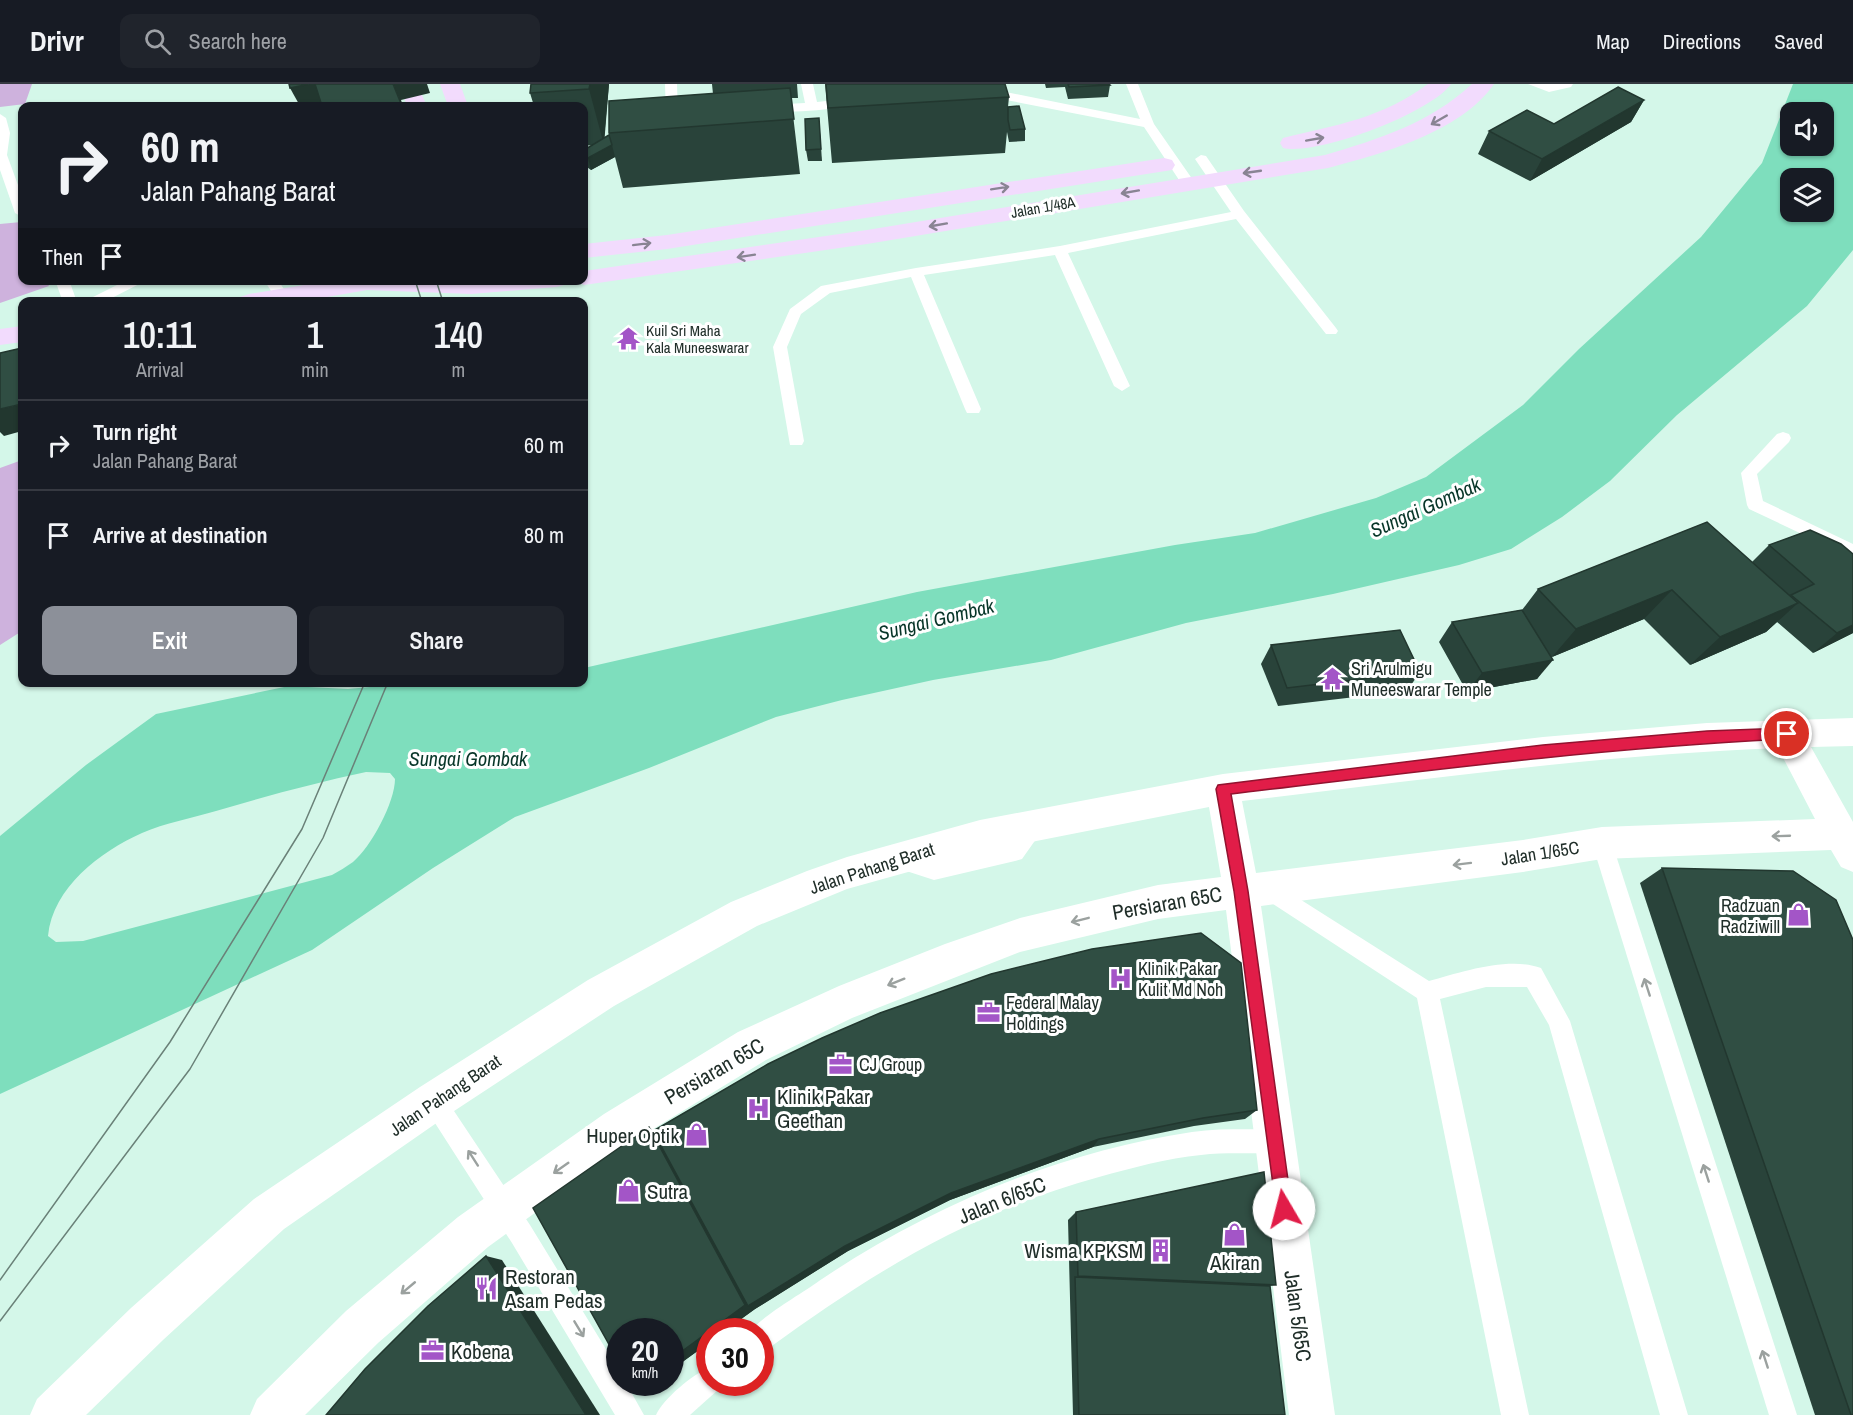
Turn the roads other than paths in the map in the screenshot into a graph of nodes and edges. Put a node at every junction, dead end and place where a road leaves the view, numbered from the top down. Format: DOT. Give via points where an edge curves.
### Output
graph roads {
  1 [pos="450,84"];
  2 [pos="671,84"];
  3 [pos="807,84"];
  4 [pos="1132,84"];
  5 [pos="1441,84"];
  6 [pos="1484,84"];
  7 [pos="1534,84"];
  8 [pos="1568,84"];
  9 [pos="966,96"];
  10 [pos="872,101"];
  11 [pos="457,102"];
  12 [pos="812,106"];
  13 [pos="754,111"];
  14 [pos="684,116"];
  15 [pos="0,118"];
  16 [pos="1148,124"];
  17 [pos="1271,147"];
  18 [pos="1211,157"];
  19 [pos="1175,163"];
  20 [pos="1215,178"];
  21 [pos="1188,183"];
  22 [pos="18,202"];
  23 [pos="851,211"];
  24 [pos="1239,214"];
  25 [pos="867,237"];
  26 [pos="1060,250"];
  27 [pos="588,251"];
  28 [pos="916,272"];
  29 [pos="588,277"];
  30 [pos="129,285"];
  31 [pos="353,285"];
  32 [pos="289,293"];
  33 [pos="101,297"];
  34 [pos="271,297"];
  35 [pos="1331,331"];
  36 [pos="1122,386"];
  37 [pos="973,409"];
  38 [pos="1784,438"];
  39 [pos="796,441"];
  40 [pos="1853,552"];
  41 [pos="1853,732"];
  42 [pos="1787,734"];
  43 [pos="1223,789"];
  44 [pos="1849,841"];
  45 [pos="1602,843"];
  46 [pos="1254,889"];
  47 [pos="1426,992"];
  48 [pos="434,1101"];
  49 [pos="1274,1141"];
  50 [pos="505,1207"];
  51 [pos="774,1329"];
  52 [pos="696,1392"];
  53 [pos="53,1415"];
  54 [pos="273,1415"];
  55 [pos="630,1415"];
  56 [pos="670,1415"];
  57 [pos="1312,1415"];
  58 [pos="1515,1415"];
  59 [pos="1674,1415"];
  60 [pos="1783,1415"];
  1 -- 11 [label="main road"];
  2 -- 14 [label="lane" via="672,117"];
  3 -- 12 [label="lane"];
  4 -- 16 [label="lane"];
  17 -- 5 [label="main road, one-way" via="1326,138 1389,117 1419,102"];
  6 -- 20 [label="main road, Jalan 1/48A, one-way" via="1441,120 1394,142 1328,160"];
  7 -- 8 [label="lane" via="1549,88"];
  9 -- 16 [label="lane" via="1001,95"];
  10 -- 12 [label="lane"];
  12 -- 13 [label="lane"];
  15 -- 22 [label="lane" via="4,133 1,155"];
  16 -- 19 [label="lane"];
  18 -- 19 [label="main road, Jalan 1/48A"];
  18 -- 20 [label="lane"];
  19 -- 21 [label="lane"];
  23 -- 19 [label="main road, Jalan 1/48A, one-way"];
  20 -- 21 [label="main road, Jalan 1/48A"];
  20 -- 24 [label="lane"];
  21 -- 25 [label="main road, Jalan 1/48A, one-way"];
  23 -- 25 [label="main road"];
  27 -- 23 [label="main road, Jalan 1/48A, one-way" via="667,242"];
  24 -- 26 [label="lane"];
  24 -- 35 [label="lane"];
  25 -- 29 [label="main road, Jalan 1/48A, one-way"];
  26 -- 28 [label="lane"];
  26 -- 36 [label="lane"];
  28 -- 37 [label="lane"];
  28 -- 39 [label="lane" via="826,290 795,312 780,347"];
  30 -- 33 [label="lane"];
  31 -- 32 [label="main road"];
  32 -- 34 [label="main road"];
  38 -- 40 [label="lane" via="1749,473 1755,505"];
  41 -- 42 [label="street, Jalan Pahang Barat"];
  42 -- 43 [label="street, Jalan Pahang Barat" via="1543,750"];
  42 -- 44 [label="street"];
  43 -- 46 [label="street, Jalan 5/65C"];
  43 -- 48 [label="street, Jalan Pahang Barat" via="980,836 847,873 733,920 601,993"];
  44 -- 45 [label="street, Jalan 1/65C, one-way"];
  45 -- 46 [label="street, Jalan 1/65C, one-way"];
  60 -- 45 [label="lane, one-way"];
  46 -- 47 [label="lane"];
  46 -- 49 [label="street, Jalan 5/65C"];
  46 -- 50 [label="street, Persiaran 65C, one-way" via="1158,902 1020,935 839,1005 752,1046 628,1122"];
  47 -- 58 [label="lane"];
  47 -- 59 [label="lane" via="1486,976 1533,976 1560,1021"];
  50 -- 48 [label="lane, one-way"];
  48 -- 53 [label="street, Jalan Pahang Barat" via="269,1214"];
  49 -- 51 [label="lane, Jalan 6/65C" via="1193,1144 1126,1158 983,1205 906,1242 831,1287"];
  49 -- 57 [label="street, Jalan 5/65C"];
  50 -- 54 [label="street, Persiaran 65C, one-way" via="362,1327"];
  50 -- 55 [label="lane, one-way"];
  52 -- 56 [label="lane"];
}
